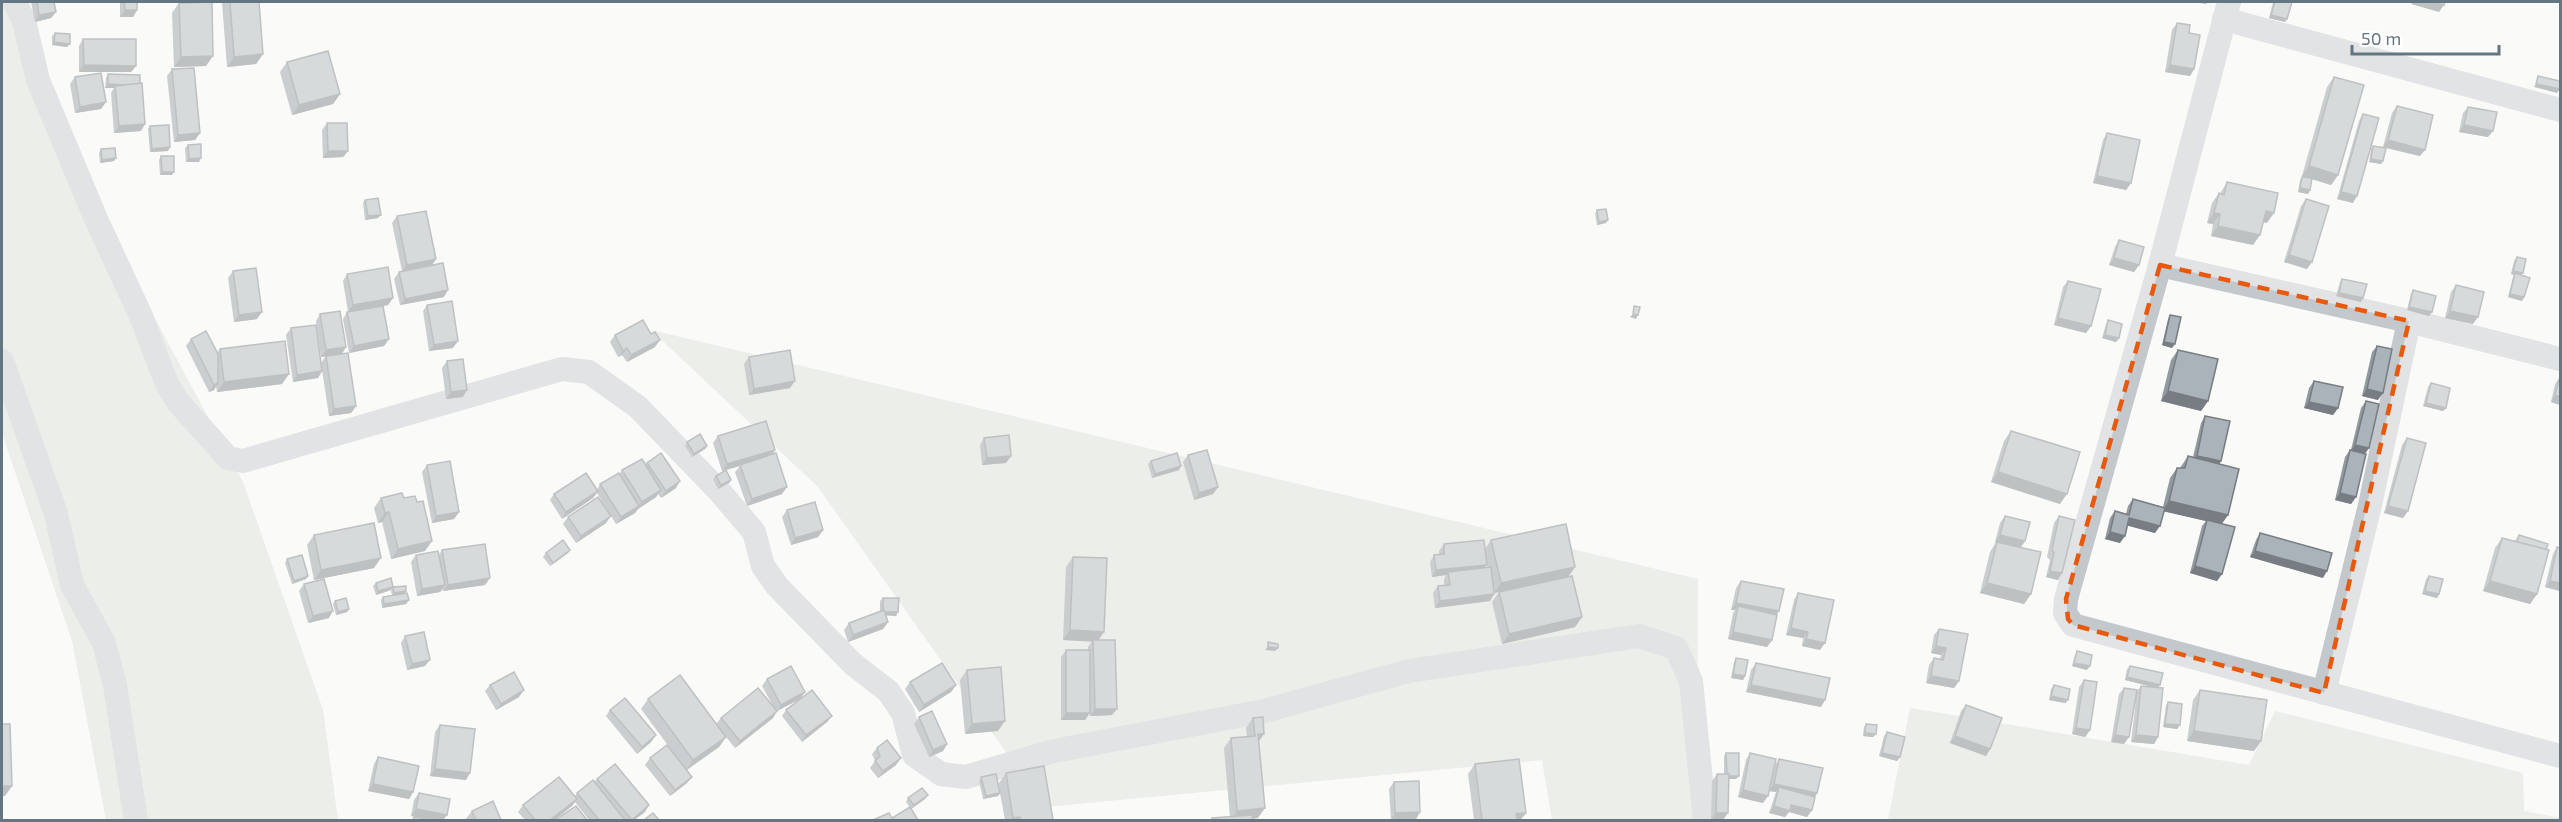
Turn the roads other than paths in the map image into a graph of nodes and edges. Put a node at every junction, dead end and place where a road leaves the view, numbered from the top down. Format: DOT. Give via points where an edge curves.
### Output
graph roads {
  1 [pos="15,2"];
  2 [pos="2227,10"];
  3 [pos="2560,110"];
  4 [pos="2160,265"];
  5 [pos="2409,321"];
  6 [pos="2560,358"];
  7 [pos="2,361"];
  8 [pos="2324,693"];
  9 [pos="2560,756"];
  10 [pos="136,820"];
  11 [pos="1705,820"];
  1 -- 11 [label="street" via="24,21 38,80 167,384 228,458 243,461 562,369 589,372 638,407 720,492 754,532 763,566 777,586 854,664 888,691 903,713 914,754 941,774 966,777 1054,751 1264,711 1408,671 1639,636 1676,648 1690,681"];
  2 -- 3 [label="street"];
  2 -- 4 [label="street"];
  4 -- 5 [label="street"];
  4 -- 8 [label="street" via="2065,613 2073,625"];
  5 -- 6 [label="street"];
  5 -- 8 [label="street"];
  7 -- 10 [label="street" via="56,514 72,585 104,643"];
  8 -- 9 [label="street"];
}
